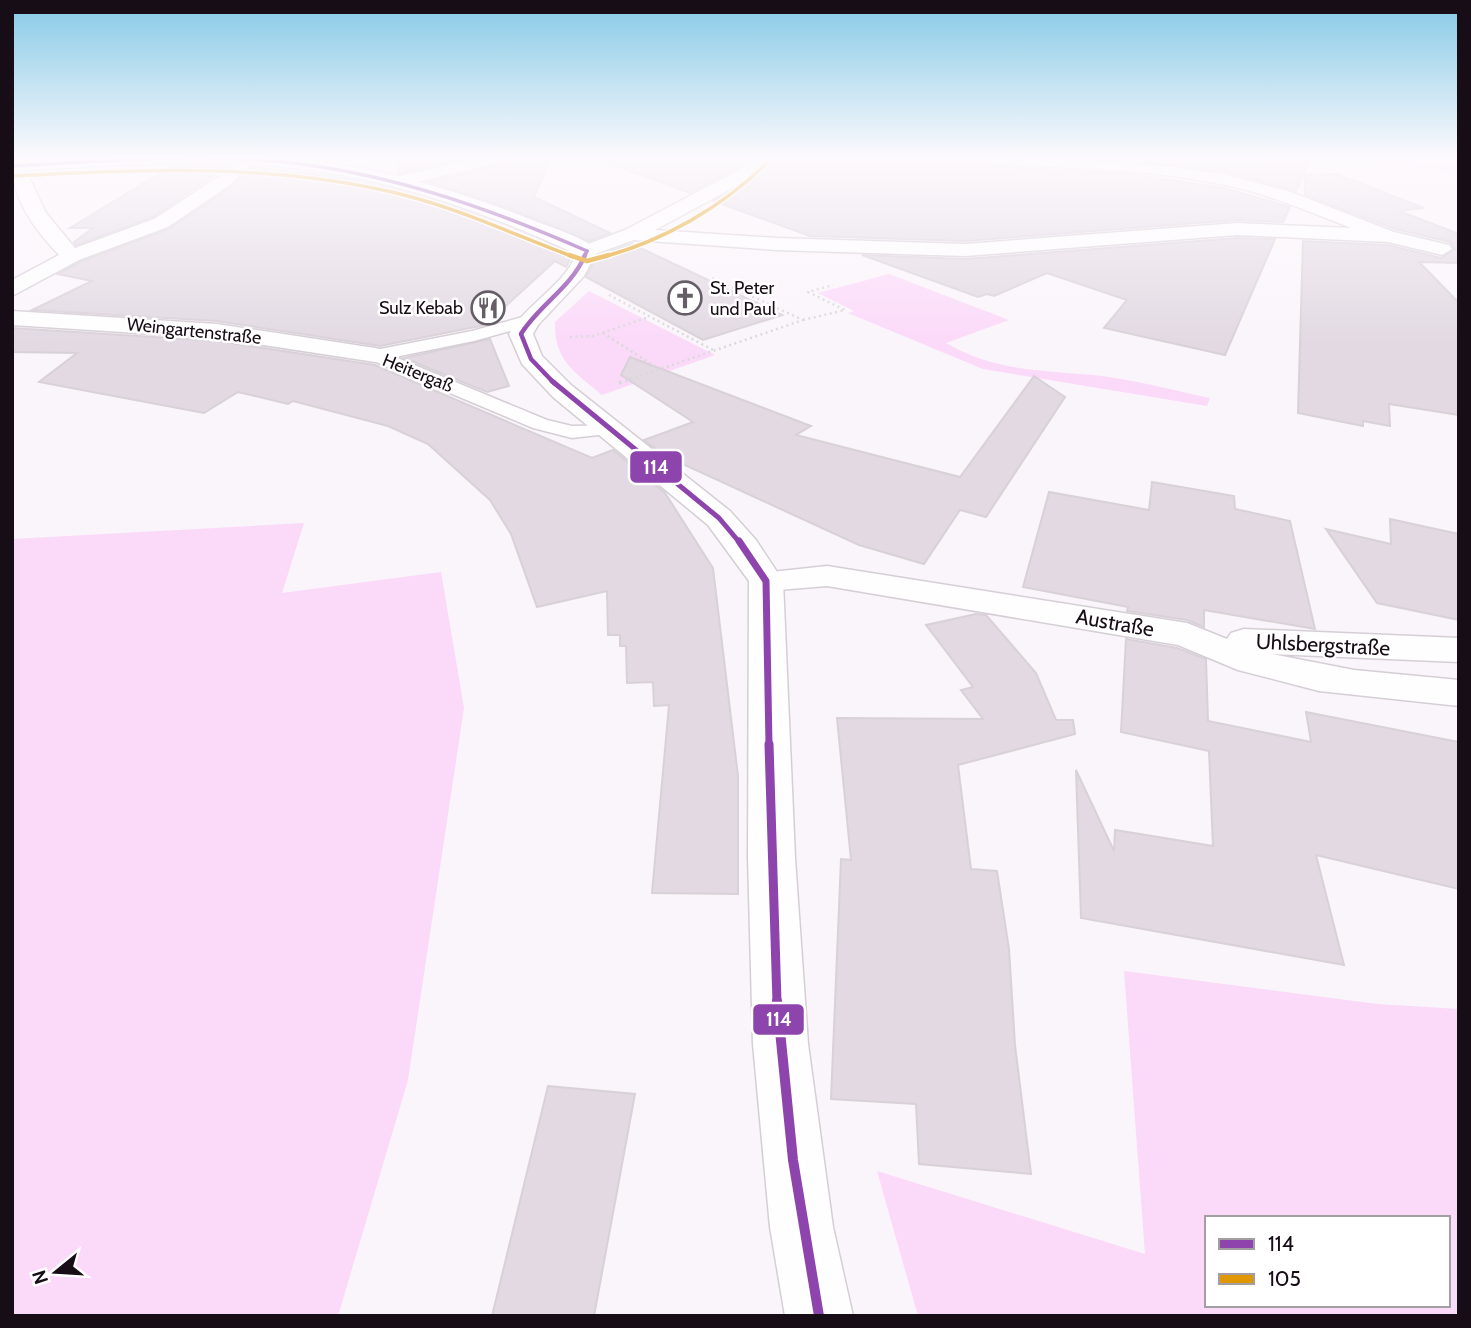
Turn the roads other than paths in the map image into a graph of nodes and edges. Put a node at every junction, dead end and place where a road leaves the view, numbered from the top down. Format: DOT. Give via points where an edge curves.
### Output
graph roads {
  1 [pos="42,219"];
  2 [pos="167,219"];
  3 [pos="502,219"];
  4 [pos="660,219"];
  5 [pos="1344,219"];
  6 [pos="1378,219"];
  7 [pos="632,234"];
  8 [pos="1388,236"];
  9 [pos="587,251"];
  10 [pos="1450,253"];
  11 [pos="72,256"];
  12 [pos="12,289"];
  13 [pos="12,318"];
  14 [pos="525,330"];
  15 [pos="375,355"];
  16 [pos="609,429"];
  17 [pos="766,581"];
  18 [pos="1186,635"];
  19 [pos="1459,650"];
  20 [pos="1459,693"];
  21 [pos="819,1316"];
  1 -- 11 [label="street"];
  2 -- 11 [label="street"];
  3 -- 9 [label="street"];
  4 -- 7 [label="street"];
  5 -- 8 [label="street"];
  6 -- 10 [label="street"];
  7 -- 8 [label="street" via="965,250 1237,229"];
  7 -- 9 [label="street"];
  8 -- 10 [label="street"];
  9 -- 14 [label="street, Heitergaß"];
  11 -- 12 [label="street"];
  13 -- 15 [label="street, Weingartenstraße" via="217,331"];
  14 -- 15 [label="lane, Heitergaß"];
  14 -- 16 [label="street" via="531,359"];
  15 -- 16 [label="lane, Heitergaß" via="540,424 572,432"];
  16 -- 17 [label="street" via="719,518"];
  17 -- 18 [label="street, Austraße" via="827,576"];
  17 -- 21 [label="street" via="780,1054 807,1262"];
  18 -- 19 [label="street, Uhlsbergstraße" via="1288,645"];
  18 -- 20 [label="street, Austraße" via="1221,653 1275,669 1352,684"];
}
